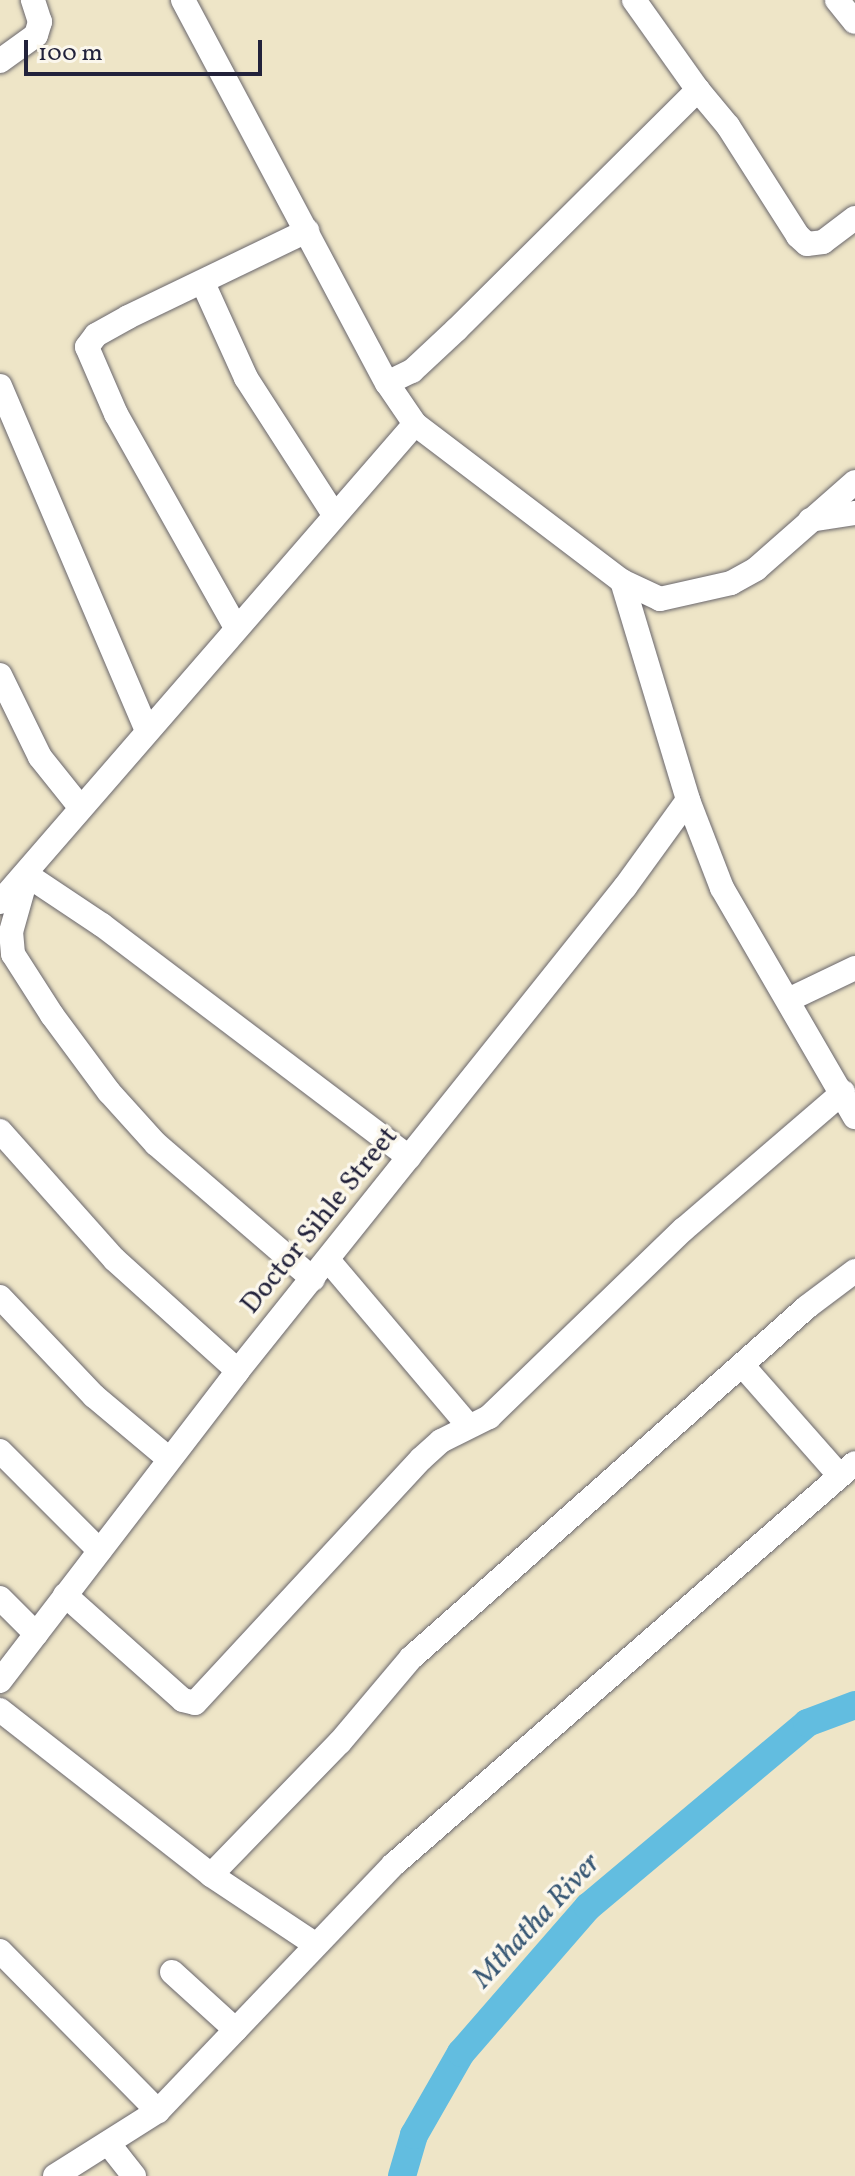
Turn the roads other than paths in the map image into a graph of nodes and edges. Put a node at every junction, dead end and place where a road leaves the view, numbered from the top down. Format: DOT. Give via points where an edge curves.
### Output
graph roads {
  1 [pos="33,0"];
  2 [pos="183,0"];
  3 [pos="634,0"];
  4 [pos="837,0"];
  5 [pos="855,22"];
  6 [pos="0,61"];
  7 [pos="698,90"];
  8 [pos="855,218"];
  9 [pos="307,231"];
  10 [pos="203,283"];
  11 [pos="387,383"];
  12 [pos="0,386"];
  13 [pos="415,424"];
  14 [pos="855,482"];
  15 [pos="333,513"];
  16 [pos="855,513"];
  17 [pos="810,520"];
  18 [pos="622,581"];
  19 [pos="235,626"];
  20 [pos="0,675"];
  21 [pos="147,730"];
  22 [pos="688,800"];
  23 [pos="80,807"];
  24 [pos="27,875"];
  25 [pos="0,902"];
  26 [pos="855,968"];
  27 [pos="788,1000"];
  28 [pos="846,1084"];
  29 [pos="855,1117"];
  30 [pos="0,1131"];
  31 [pos="409,1157"];
  32 [pos="321,1269"];
  33 [pos="855,1271"];
  34 [pos="0,1297"];
  35 [pos="743,1366"];
  36 [pos="238,1371"];
  37 [pos="468,1425"];
  38 [pos="0,1451"];
  39 [pos="169,1459"];
  40 [pos="847,1469"];
  41 [pos="100,1551"];
  42 [pos="65,1595"];
  43 [pos="0,1598"];
  44 [pos="36,1634"];
  45 [pos="0,1681"];
  46 [pos="0,1710"];
  47 [pos="211,1875"];
  48 [pos="315,1944"];
  49 [pos="0,1951"];
  50 [pos="172,1972"];
  51 [pos="236,2030"];
  52 [pos="158,2111"];
  53 [pos="108,2143"];
  54 [pos="55,2176"];
  55 [pos="134,2176"];
  1 -- 6 [label="street" via="40,22 36,35"];
  2 -- 9 [label="street"];
  3 -- 7 [label="street"];
  4 -- 5 [label="street"];
  7 -- 8 [label="street" via="807,244 823,242"];
  7 -- 11 [label="street" via="412,371"];
  9 -- 10 [label="street"];
  9 -- 11 [label="street"];
  10 -- 15 [label="street" via="246,378"];
  10 -- 19 [label="street" via="96,335 87,352"];
  11 -- 13 [label="street"];
  12 -- 21 [label="street"];
  13 -- 15 [label="street"];
  13 -- 18 [label="street"];
  14 -- 17 [label="street"];
  15 -- 19 [label="street"];
  16 -- 17 [label="street"];
  17 -- 18 [label="street" via="756,569 706,593 660,599"];
  18 -- 22 [label="street"];
  19 -- 21 [label="street"];
  20 -- 23 [label="street" via="40,757"];
  21 -- 23 [label="street"];
  22 -- 27 [label="street" via="722,888"];
  22 -- 31 [label="street, Doctor Sihle Street"];
  23 -- 24 [label="street"];
  24 -- 25 [label="street"];
  24 -- 31 [label="street" via="102,925"];
  24 -- 32 [label="street" via="11,932 13,954 109,1092 156,1144"];
  26 -- 27 [label="street"];
  27 -- 28 [label="street"];
  28 -- 29 [label="street"];
  28 -- 37 [label="street" via="489,1417"];
  30 -- 36 [label="street" via="114,1259"];
  31 -- 32 [label="street, Doctor Sihle Street"];
  32 -- 36 [label="street, Doctor Sihle Street"];
  32 -- 37 [label="street"];
  33 -- 35 [label="street"];
  34 -- 39 [label="street" via="94,1396"];
  35 -- 40 [label="street"];
  35 -- 47 [label="street" via="411,1658 332,1751"];
  36 -- 39 [label="street, Doctor Sihle Street"];
  37 -- 42 [label="street" via="421,1459 195,1703 183,1700"];
  38 -- 41 [label="street"];
  39 -- 41 [label="street, Doctor Sihle Street"];
  40 -- 48 [label="street" via="393,1865"];
  41 -- 42 [label="street, Doctor Sihle Street"];
  42 -- 44 [label="street, Doctor Sihle Street"];
  43 -- 44 [label="street"];
  44 -- 45 [label="street, Doctor Sihle Street"];
  46 -- 47 [label="street"];
  47 -- 48 [label="street"];
  48 -- 51 [label="street"];
  49 -- 52 [label="street"];
  50 -- 51 [label="street"];
  51 -- 52 [label="street"];
  52 -- 53 [label="street"];
  53 -- 54 [label="street"];
  53 -- 55 [label="street"];
}
